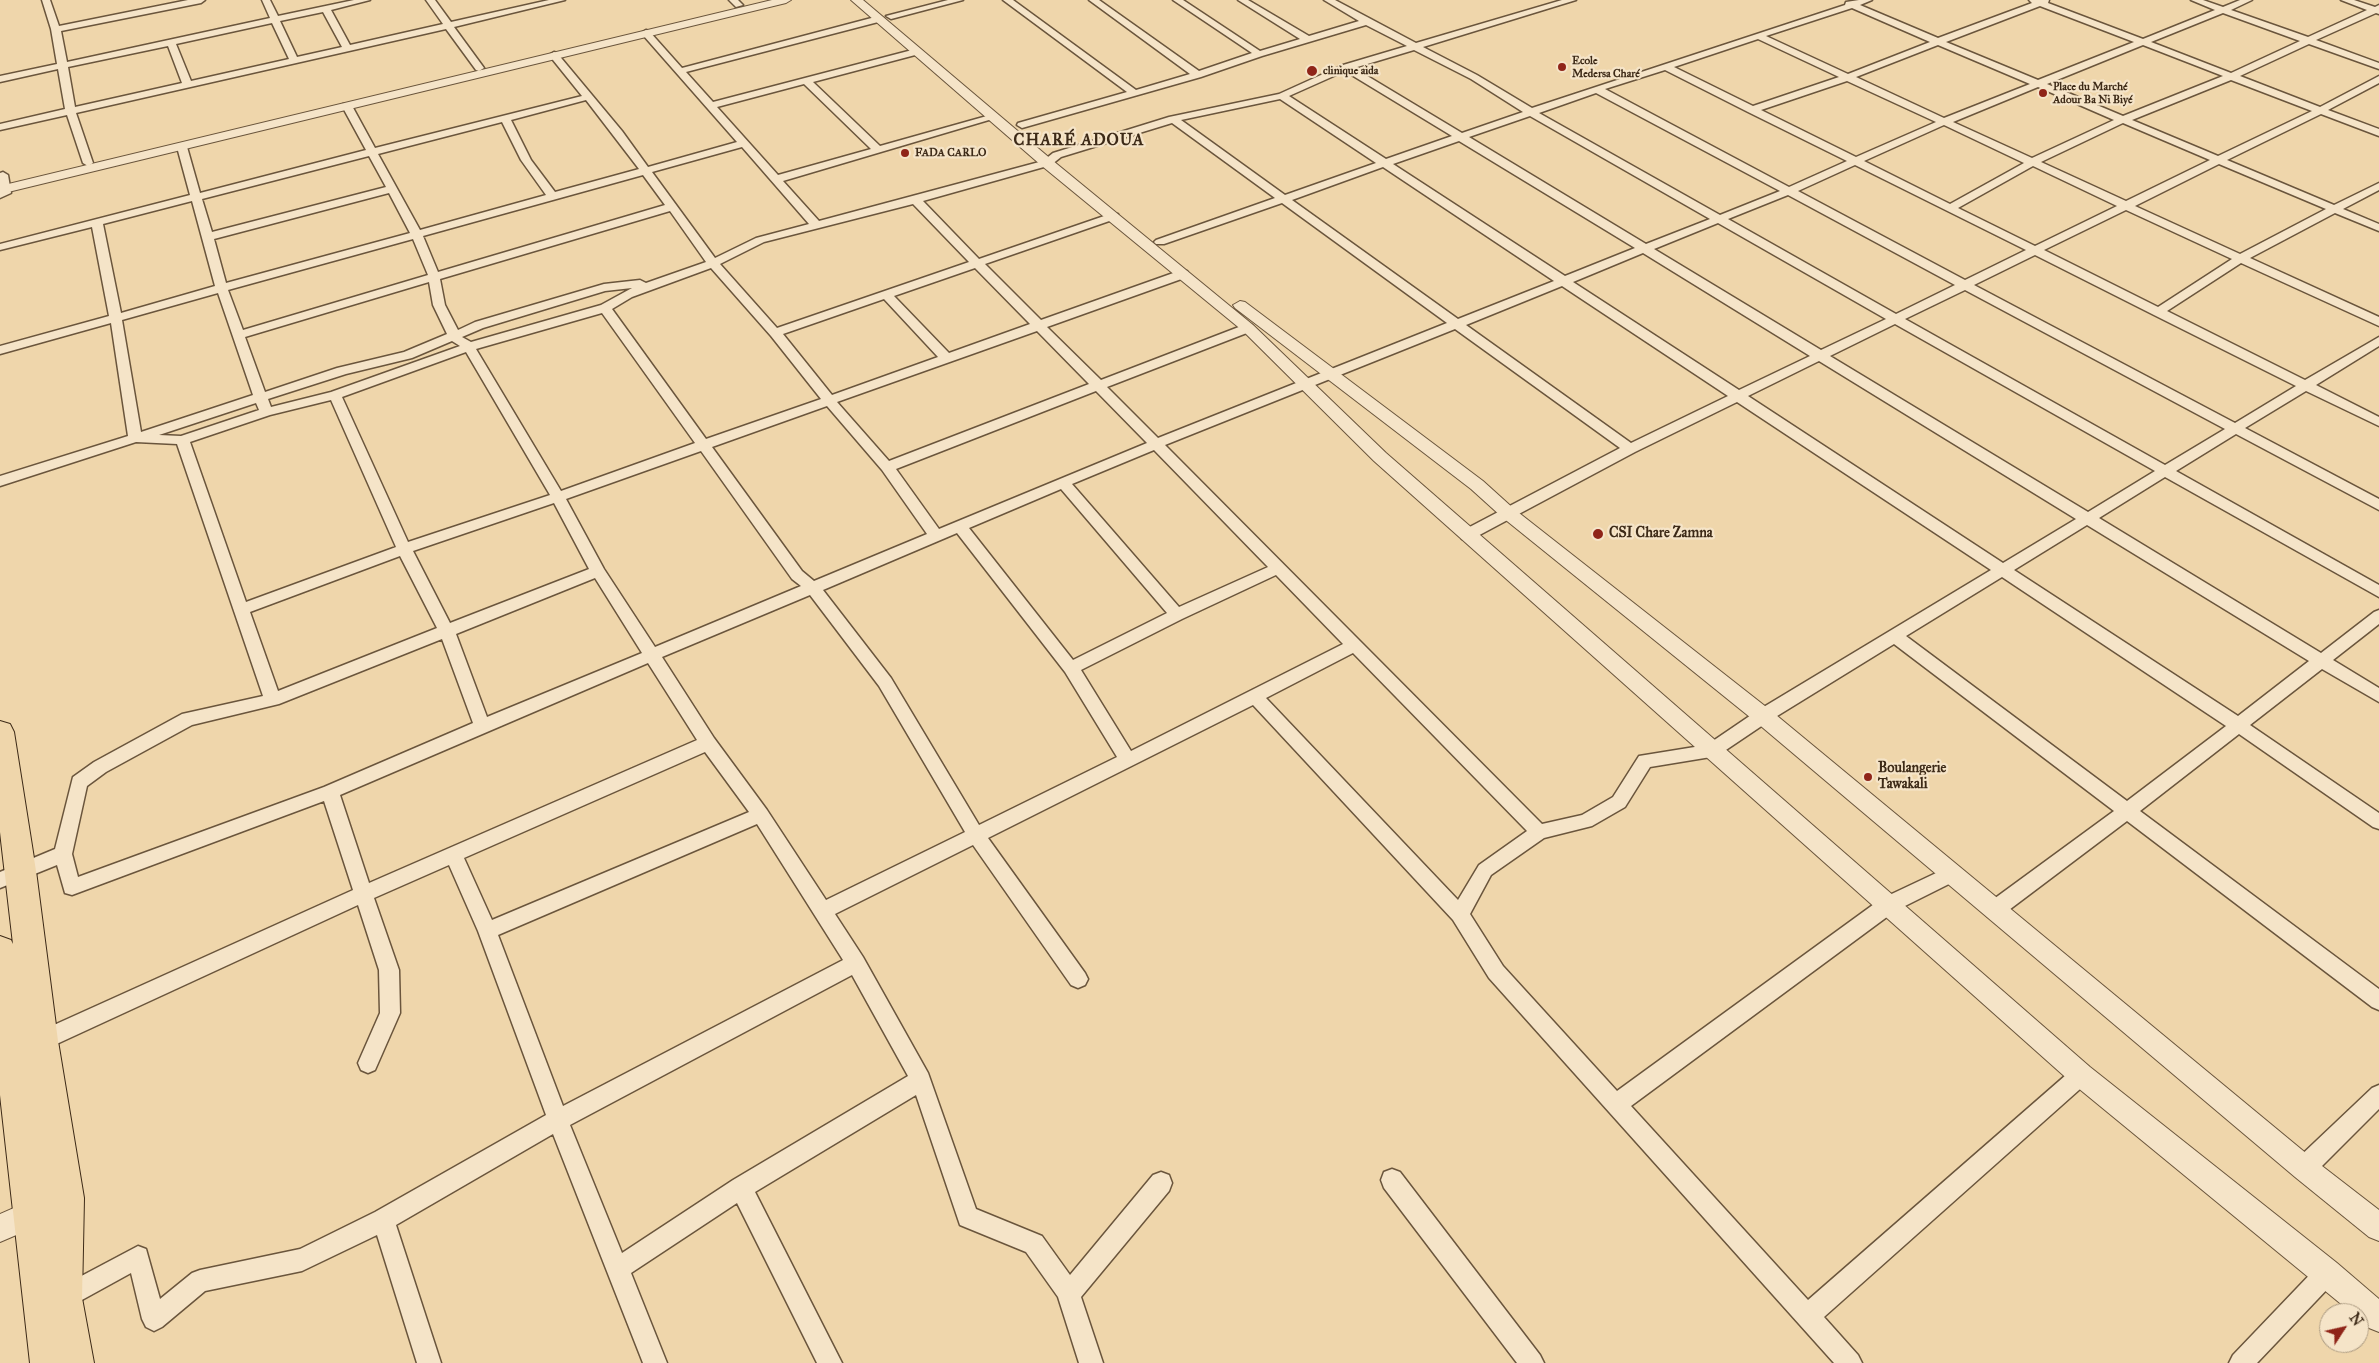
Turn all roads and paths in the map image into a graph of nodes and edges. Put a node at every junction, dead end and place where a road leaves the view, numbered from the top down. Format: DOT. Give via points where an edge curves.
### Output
graph roads {
  1 [pos="46,0"];
  2 [pos="201,0"];
  3 [pos="266,0"];
  4 [pos="366,0"];
  5 [pos="430,0"];
  6 [pos="560,0"];
  7 [pos="762,0"];
  8 [pos="786,0"];
  9 [pos="856,0"];
  10 [pos="871,0"];
  11 [pos="959,0"];
  12 [pos="1007,0"];
  13 [pos="1093,0"];
  14 [pos="1177,0"];
  15 [pos="1242,0"];
  16 [pos="1328,0"];
  17 [pos="1572,0"];
  18 [pos="1840,0"];
  19 [pos="1868,0"];
  20 [pos="2195,0"];
  21 [pos="2248,0"];
  22 [pos="2345,0"];
  23 [pos="2040,1"];
  24 [pos="536,2"];
  25 [pos="736,3"];
  26 [pos="1852,5"];
  27 [pos="326,9"];
  28 [pos="2223,10"];
  29 [pos="2378,10"];
  30 [pos="885,18"];
  31 [pos="275,20"];
  32 [pos="1367,22"];
  33 [pos="447,26"];
  34 [pos="56,29"];
  35 [pos="646,33"];
  36 [pos="1758,36"];
  37 [pos="1307,39"];
  38 [pos="2307,40"];
  39 [pos="171,42"];
  40 [pos="1938,42"];
  41 [pos="2144,43"];
  42 [pos="1414,47"];
  43 [pos="347,48"];
  44 [pos="916,52"];
  45 [pos="1259,54"];
  46 [pos="554,55"];
  47 [pos="294,60"];
  48 [pos="64,66"];
  49 [pos="2379,66"];
  50 [pos="1346,67"];
  51 [pos="1667,67"];
  52 [pos="478,68"];
  53 [pos="680,71"];
  54 [pos="1198,75"];
  55 [pos="2232,76"];
  56 [pos="1849,77"];
  57 [pos="2379,78"];
  58 [pos="0,79"];
  59 [pos="805,80"];
  60 [pos="188,85"];
  61 [pos="2039,85"];
  62 [pos="1596,89"];
  63 [pos="1134,93"];
  64 [pos="1282,96"];
  65 [pos="588,98"];
  66 [pos="347,106"];
  67 [pos="711,106"];
  68 [pos="1752,110"];
  69 [pos="2321,110"];
  70 [pos="71,112"];
  71 [pos="1532,113"];
  72 [pos="994,117"];
  73 [pos="506,119"];
  74 [pos="1173,119"];
  75 [pos="2122,120"];
  76 [pos="1944,122"];
  77 [pos="1022,126"];
  78 [pos="0,127"];
  79 [pos="2379,133"];
  80 [pos="1460,137"];
  81 [pos="742,144"];
  82 [pos="182,147"];
  83 [pos="877,149"];
  84 [pos="370,152"];
  85 [pos="1052,159"];
  86 [pos="2217,160"];
  87 [pos="1856,161"];
  88 [pos="88,163"];
  89 [pos="2031,163"];
  90 [pos="1385,165"];
  91 [pos="645,171"];
  92 [pos="776,179"];
  93 [pos="1,186"];
  94 [pos="2379,186"];
  95 [pos="391,189"];
  96 [pos="1789,191"];
  97 [pos="198,197"];
  98 [pos="553,197"];
  99 [pos="1284,198"];
  100 [pos="915,200"];
  101 [pos="2127,204"];
  102 [pos="672,207"];
  103 [pos="1950,208"];
  104 [pos="2336,210"];
  105 [pos="1114,216"];
  106 [pos="1718,218"];
  107 [pos="97,222"];
  108 [pos="816,225"];
  109 [pos="2379,228"];
  110 [pos="417,235"];
  111 [pos="207,238"];
  112 [pos="1160,242"];
  113 [pos="0,247"];
  114 [pos="1645,248"];
  115 [pos="2035,250"];
  116 [pos="2239,259"];
  117 [pos="977,262"];
  118 [pos="713,263"];
  119 [pos="1183,274"];
  120 [pos="434,276"];
  121 [pos="1563,282"];
  122 [pos="655,283"];
  123 [pos="1966,285"];
  124 [pos="222,289"];
  125 [pos="886,294"];
  126 [pos="605,308"];
  127 [pos="2158,312"];
  128 [pos="116,318"];
  129 [pos="1896,319"];
  130 [pos="2379,322"];
  131 [pos="1038,325"];
  132 [pos="1458,325"];
  133 [pos="1248,328"];
  134 [pos="775,333"];
  135 [pos="238,334"];
  136 [pos="2379,341"];
  137 [pos="462,342"];
  138 [pos="0,350"];
  139 [pos="945,357"];
  140 [pos="1819,357"];
  141 [pos="1330,375"];
  142 [pos="1304,383"];
  143 [pos="1097,385"];
  144 [pos="2306,386"];
  145 [pos="335,395"];
  146 [pos="1737,396"];
  147 [pos="260,397"];
  148 [pos="829,401"];
  149 [pos="266,412"];
  150 [pos="2379,422"];
  151 [pos="2234,429"];
  152 [pos="136,438"];
  153 [pos="182,440"];
  154 [pos="1156,444"];
  155 [pos="702,446"];
  156 [pos="1630,449"];
  157 [pos="887,467"];
  158 [pos="2166,470"];
  159 [pos="0,481"];
  160 [pos="1063,483"];
  161 [pos="558,497"];
  162 [pos="2379,505"];
  163 [pos="1508,513"];
  164 [pos="2088,518"];
  165 [pos="960,526"];
  166 [pos="936,535"];
  167 [pos="1467,535"];
  168 [pos="404,549"];
  169 [pos="1279,568"];
  170 [pos="2002,570"];
  171 [pos="598,571"];
  172 [pos="813,588"];
  173 [pos="2379,592"];
  174 [pos="243,609"];
  175 [pos="1177,615"];
  176 [pos="2379,616"];
  177 [pos="447,632"];
  178 [pos="1895,636"];
  179 [pos="1355,645"];
  180 [pos="653,656"];
  181 [pos="2322,660"];
  182 [pos="1071,668"];
  183 [pos="2379,696"];
  184 [pos="1255,697"];
  185 [pos="273,700"];
  186 [pos="1763,716"];
  187 [pos="2238,725"];
  188 [pos="482,726"];
  189 [pos="0,732"];
  190 [pos="708,744"];
  191 [pos="1711,751"];
  192 [pos="1128,761"];
  193 [pos="330,792"];
  194 [pos="2129,810"];
  195 [pos="761,816"];
  196 [pos="2379,822"];
  197 [pos="1539,832"];
  198 [pos="975,834"];
  199 [pos="63,854"];
  200 [pos="454,856"];
  201 [pos="1951,874"];
  202 [pos="11,875"];
  203 [pos="363,894"];
  204 [pos="1888,905"];
  205 [pos="824,910"];
  206 [pos="1994,910"];
  207 [pos="1460,914"];
  208 [pos="487,931"];
  209 [pos="0,950"];
  210 [pos="856,963"];
  211 [pos="1078,979"];
  212 [pos="2379,1001"];
  213 [pos="42,1041"];
  214 [pos="368,1063"];
  215 [pos="2081,1075"];
  216 [pos="921,1080"];
  217 [pos="2379,1095"];
  218 [pos="1616,1104"];
  219 [pos="558,1120"];
  220 [pos="2304,1168"];
  221 [pos="1392,1180"];
  222 [pos="1161,1183"];
  223 [pos="741,1188"];
  224 [pos="66,1198"];
  225 [pos="33,1213"];
  226 [pos="383,1220"];
  227 [pos="2379,1227"];
  228 [pos="0,1228"];
  229 [pos="617,1268"];
  230 [pos="2327,1273"];
  231 [pos="1069,1294"];
  232 [pos="63,1298"];
  233 [pos="1807,1316"];
  234 [pos="2379,1318"];
  235 [pos="50,1363"];
  236 [pos="74,1363"];
  237 [pos="429,1363"];
  238 [pos="655,1363"];
  239 [pos="830,1363"];
  240 [pos="1090,1363"];
  241 [pos="1532,1363"];
  242 [pos="1850,1363"];
  243 [pos="2241,1363"];
  1 -- 34 [label="street"];
  2 -- 34 [label="street"];
  3 -- 31 [label="street"];
  4 -- 27 [label="street"];
  5 -- 33 [label="street"];
  6 -- 24 [label="street"];
  7 -- 25 [label="street"];
  8 -- 35 [label="street"];
  9 -- 30 [label="street"];
  10 -- 30 [label="street"];
  11 -- 30 [label="street"];
  12 -- 63 [label="street"];
  13 -- 54 [label="street"];
  14 -- 45 [label="street"];
  15 -- 37 [label="street"];
  16 -- 32 [label="street"];
  17 -- 42 [label="street"];
  18 -- 26 [label="street"];
  19 -- 26 [label="street"];
  20 -- 28 [label="street"];
  21 -- 28 [label="street"];
  22 -- 29 [label="street"];
  23 -- 40 [label="street"];
  23 -- 41 [label="street"];
  24 -- 33 [label="street"];
  25 -- 52 [label="street"];
  26 -- 36 [label="street"];
  26 -- 40 [label="street"];
  27 -- 31 [label="street"];
  27 -- 43 [label="street"];
  28 -- 38 [label="street"];
  28 -- 41 [label="street"];
  29 -- 38 [label="street"];
  30 -- 44 [label="street"];
  30 -- 53 [label="street"];
  30 -- 77 [label="street"];
  31 -- 39 [label="street"];
  31 -- 47 [label="street"];
  32 -- 37 [label="street"];
  32 -- 42 [label="street"];
  33 -- 43 [label="street"];
  33 -- 52 [label="street"];
  34 -- 48 [label="street"];
  35 -- 46 [label="street"];
  35 -- 53 [label="street"];
  36 -- 51 [label="street"];
  36 -- 56 [label="street"];
  37 -- 45 [label="street"];
  38 -- 49 [label="street"];
  38 -- 55 [label="street"];
  39 -- 48 [label="street"];
  39 -- 60 [label="street"];
  40 -- 56 [label="street"];
  40 -- 61 [label="street"];
  41 -- 55 [label="street"];
  41 -- 61 [label="street"];
  42 -- 50 [label="street"];
  42 -- 71 [label="street" via="1474,77"];
  43 -- 47 [label="street"];
  44 -- 59 [label="street"];
  44 -- 72 [label="street"];
  45 -- 54 [label="street"];
  46 -- 65 [label="street"];
  46 -- 66 [label="street"];
  47 -- 60 [label="street"];
  48 -- 58 [label="street"];
  48 -- 70 [label="street"];
  50 -- 64 [label="street"];
  50 -- 80 [label="street"];
  51 -- 62 [label="street"];
  51 -- 68 [label="street"];
  52 -- 88 [label="street"];
  53 -- 67 [label="street"];
  54 -- 63 [label="street"];
  55 -- 69 [label="street"];
  55 -- 75 [label="street"];
  56 -- 68 [label="street"];
  56 -- 76 [label="street"];
  57 -- 69 [label="street"];
  59 -- 67 [label="street"];
  59 -- 83 [label="street"];
  60 -- 70 [label="street"];
  61 -- 75 [label="street"];
  61 -- 76 [label="street"];
  62 -- 71 [label="street"];
  62 -- 96 [label="street"];
  63 -- 77 [label="street"];
  64 -- 74 [label="street"];
  64 -- 90 [label="street"];
  65 -- 73 [label="street"];
  65 -- 91 [label="street"];
  66 -- 82 [label="street"];
  66 -- 84 [label="street"];
  67 -- 81 [label="street"];
  68 -- 87 [label="street"];
  69 -- 79 [label="street"];
  69 -- 86 [label="street"];
  70 -- 78 [label="street"];
  70 -- 88 [label="street"];
  71 -- 80 [label="street"];
  71 -- 106 [label="street"];
  72 -- 83 [label="street"];
  72 -- 85 [label="street"];
  73 -- 84 [label="street"];
  73 -- 98 [label="street" via="526,160"];
  74 -- 85 [label="street"];
  74 -- 99 [label="street"];
  75 -- 86 [label="street"];
  75 -- 89 [label="street"];
  76 -- 87 [label="street"];
  76 -- 89 [label="street"];
  77 -- 85 [label="street"];
  80 -- 90 [label="street"];
  80 -- 114 [label="street"];
  81 -- 91 [label="street"];
  81 -- 92 [label="street"];
  82 -- 93 [label="street"];
  82 -- 97 [label="street"];
  83 -- 92 [label="street"];
  84 -- 95 [label="street"];
  84 -- 97 [label="street"];
  85 -- 100 [label="street"];
  85 -- 105 [label="street"];
  85 -- 112 [label="street"];
  86 -- 101 [label="street"];
  86 -- 104 [label="street"];
  87 -- 96 [label="street"];
  87 -- 103 [label="street"];
  88 -- 93 [label="street"];
  89 -- 101 [label="street"];
  89 -- 103 [label="street"];
  90 -- 99 [label="street"];
  90 -- 121 [label="street"];
  91 -- 98 [label="street"];
  91 -- 102 [label="street"];
  92 -- 108 [label="street"];
  94 -- 104 [label="street"];
  95 -- 110 [label="street"];
  95 -- 111 [label="street"];
  96 -- 106 [label="street"];
  96 -- 123 [label="street"];
  97 -- 107 [label="street"];
  97 -- 111 [label="street"];
  98 -- 110 [label="street"];
  99 -- 112 [label="street"];
  99 -- 132 [label="street"];
  100 -- 108 [label="street"];
  100 -- 117 [label="street"];
  101 -- 115 [label="street"];
  101 -- 116 [label="street"];
  102 -- 118 [label="street"];
  102 -- 120 [label="street"];
  103 -- 115 [label="street"];
  104 -- 109 [label="street"];
  104 -- 116 [label="street"];
  105 -- 117 [label="street"];
  105 -- 119 [label="street"];
  106 -- 114 [label="street"];
  106 -- 129 [label="street"];
  107 -- 113 [label="street"];
  107 -- 128 [label="street"];
  108 -- 118 [label="street" via="760,240"];
  110 -- 120 [label="street"];
  110 -- 124 [label="street"];
  111 -- 124 [label="street"];
  112 -- 141 [label="street"];
  114 -- 121 [label="street"];
  114 -- 140 [label="street"];
  115 -- 123 [label="street"];
  115 -- 127 [label="street"];
  116 -- 127 [label="street"];
  116 -- 130 [label="street"];
  117 -- 125 [label="street"];
  117 -- 131 [label="street"];
  118 -- 122 [label="street"];
  118 -- 134 [label="street"];
  119 -- 131 [label="street"];
  119 -- 133 [label="street"];
  120 -- 135 [label="street"];
  120 -- 137 [label="street" via="440,305"];
  121 -- 132 [label="street"];
  121 -- 146 [label="street"];
  122 -- 126 [label="street"];
  122 -- 137 [label="street" via="604,288 479,325"];
  123 -- 129 [label="street"];
  123 -- 151 [label="street"];
  124 -- 128 [label="street"];
  124 -- 135 [label="street"];
  125 -- 134 [label="street"];
  125 -- 139 [label="street"];
  126 -- 137 [label="street"];
  126 -- 155 [label="street"];
  127 -- 144 [label="street"];
  128 -- 138 [label="street"];
  128 -- 152 [label="street"];
  129 -- 140 [label="street"];
  129 -- 158 [label="street"];
  131 -- 139 [label="street"];
  131 -- 143 [label="street"];
  132 -- 141 [label="street"];
  132 -- 156 [label="street"];
  133 -- 142 [label="street"];
  133 -- 143 [label="street"];
  134 -- 148 [label="street"];
  135 -- 147 [label="street"];
  136 -- 144 [label="street"];
  137 -- 145 [label="street"];
  137 -- 147 [label="street" via="342,371"];
  137 -- 161 [label="street"];
  139 -- 148 [label="street"];
  140 -- 146 [label="street"];
  140 -- 164 [label="street"];
  141 -- 142 [label="street"];
  141 -- 163 [label="street" via="1477,485"];
  142 -- 154 [label="street"];
  142 -- 167 [label="street"];
  143 -- 154 [label="street"];
  143 -- 157 [label="street"];
  144 -- 150 [label="street"];
  144 -- 151 [label="street"];
  145 -- 149 [label="street"];
  145 -- 168 [label="street"];
  146 -- 156 [label="street"];
  146 -- 170 [label="street"];
  147 -- 149 [label="street"];
  147 -- 152 [label="street"];
  148 -- 155 [label="street"];
  148 -- 157 [label="street"];
  149 -- 153 [label="street"];
  151 -- 158 [label="street"];
  151 -- 162 [label="street"];
  152 -- 153 [label="street"];
  152 -- 159 [label="street"];
  153 -- 174 [label="street"];
  154 -- 160 [label="street"];
  154 -- 169 [label="street"];
  155 -- 161 [label="street"];
  155 -- 172 [label="street" via="797,575"];
  156 -- 163 [label="street"];
  157 -- 166 [label="street"];
  158 -- 164 [label="street"];
  158 -- 173 [label="street"];
  160 -- 165 [label="street"];
  160 -- 175 [label="street"];
  161 -- 168 [label="street"];
  161 -- 171 [label="street"];
  163 -- 167 [label="street"];
  163 -- 186 [label="street"];
  164 -- 170 [label="street"];
  164 -- 181 [label="street"];
  165 -- 166 [label="street"];
  165 -- 182 [label="street"];
  166 -- 172 [label="street"];
  167 -- 191 [label="street"];
  168 -- 174 [label="street"];
  168 -- 177 [label="street"];
  169 -- 175 [label="street"];
  169 -- 179 [label="street"];
  170 -- 178 [label="street"];
  170 -- 187 [label="street"];
  171 -- 177 [label="street"];
  171 -- 180 [label="street"];
  172 -- 180 [label="street"];
  172 -- 198 [label="street" via="885,682"];
  174 -- 185 [label="street"];
  175 -- 182 [label="street"];
  176 -- 181 [label="street"];
  177 -- 185 [label="street"];
  177 -- 188 [label="street"];
  178 -- 186 [label="street"];
  178 -- 194 [label="street"];
  179 -- 184 [label="street"];
  179 -- 197 [label="street"];
  180 -- 188 [label="street"];
  180 -- 190 [label="street"];
  181 -- 183 [label="street"];
  181 -- 187 [label="street"];
  182 -- 192 [label="street"];
  184 -- 192 [label="street"];
  184 -- 207 [label="street"];
  185 -- 199 [label="street" via="188,719 79,782"];
  186 -- 191 [label="street"];
  186 -- 201 [label="street"];
  187 -- 194 [label="street"];
  187 -- 196 [label="street"];
  188 -- 193 [label="street"];
  189 -- 202 [label="highway"];
  190 -- 195 [label="street"];
  190 -- 200 [label="street"];
  191 -- 197 [label="street" via="1645,761 1618,802 1586,821"];
  191 -- 204 [label="street"];
  192 -- 198 [label="street"];
  193 -- 199 [label="street" via="72,887"];
  193 -- 203 [label="street"];
  194 -- 206 [label="street"];
  194 -- 212 [label="street"];
  195 -- 205 [label="street"];
  195 -- 208 [label="street"];
  197 -- 207 [label="street" via="1485,870"];
  198 -- 205 [label="street"];
  198 -- 211 [label="street"];
  199 -- 202 [label="street"];
  200 -- 203 [label="street"];
  200 -- 208 [label="street"];
  201 -- 204 [label="street"];
  201 -- 206 [label="street"];
  202 -- 213 [label="highway"];
  203 -- 213 [label="street"];
  203 -- 214 [label="street" via="388,970 390,1004 390,1013"];
  204 -- 215 [label="street"];
  204 -- 218 [label="street"];
  205 -- 210 [label="street"];
  206 -- 220 [label="street"];
  207 -- 218 [label="street" via="1496,972"];
  208 -- 219 [label="street"];
  209 -- 225 [label="highway"];
  210 -- 216 [label="street"];
  210 -- 219 [label="street"];
  213 -- 224 [label="highway"];
  215 -- 230 [label="street"];
  215 -- 233 [label="street"];
  216 -- 223 [label="street"];
  216 -- 231 [label="street" via="968,1217 1034,1244"];
  217 -- 220 [label="street"];
  218 -- 233 [label="street"];
  219 -- 226 [label="street"];
  219 -- 229 [label="street"];
  220 -- 227 [label="street"];
  221 -- 241 [label="street"];
  222 -- 231 [label="street"];
  223 -- 229 [label="street"];
  223 -- 239 [label="street"];
  224 -- 225 [label="street"];
  224 -- 232 [label="highway"];
  225 -- 228 [label="street"];
  225 -- 235 [label="highway"];
  226 -- 232 [label="street" via="302,1260 200,1281 154,1318 138,1257"];
  226 -- 237 [label="street"];
  229 -- 238 [label="street"];
  230 -- 234 [label="street"];
  230 -- 243 [label="street"];
  231 -- 240 [label="street"];
  232 -- 236 [label="highway"];
  233 -- 242 [label="street"];
}
